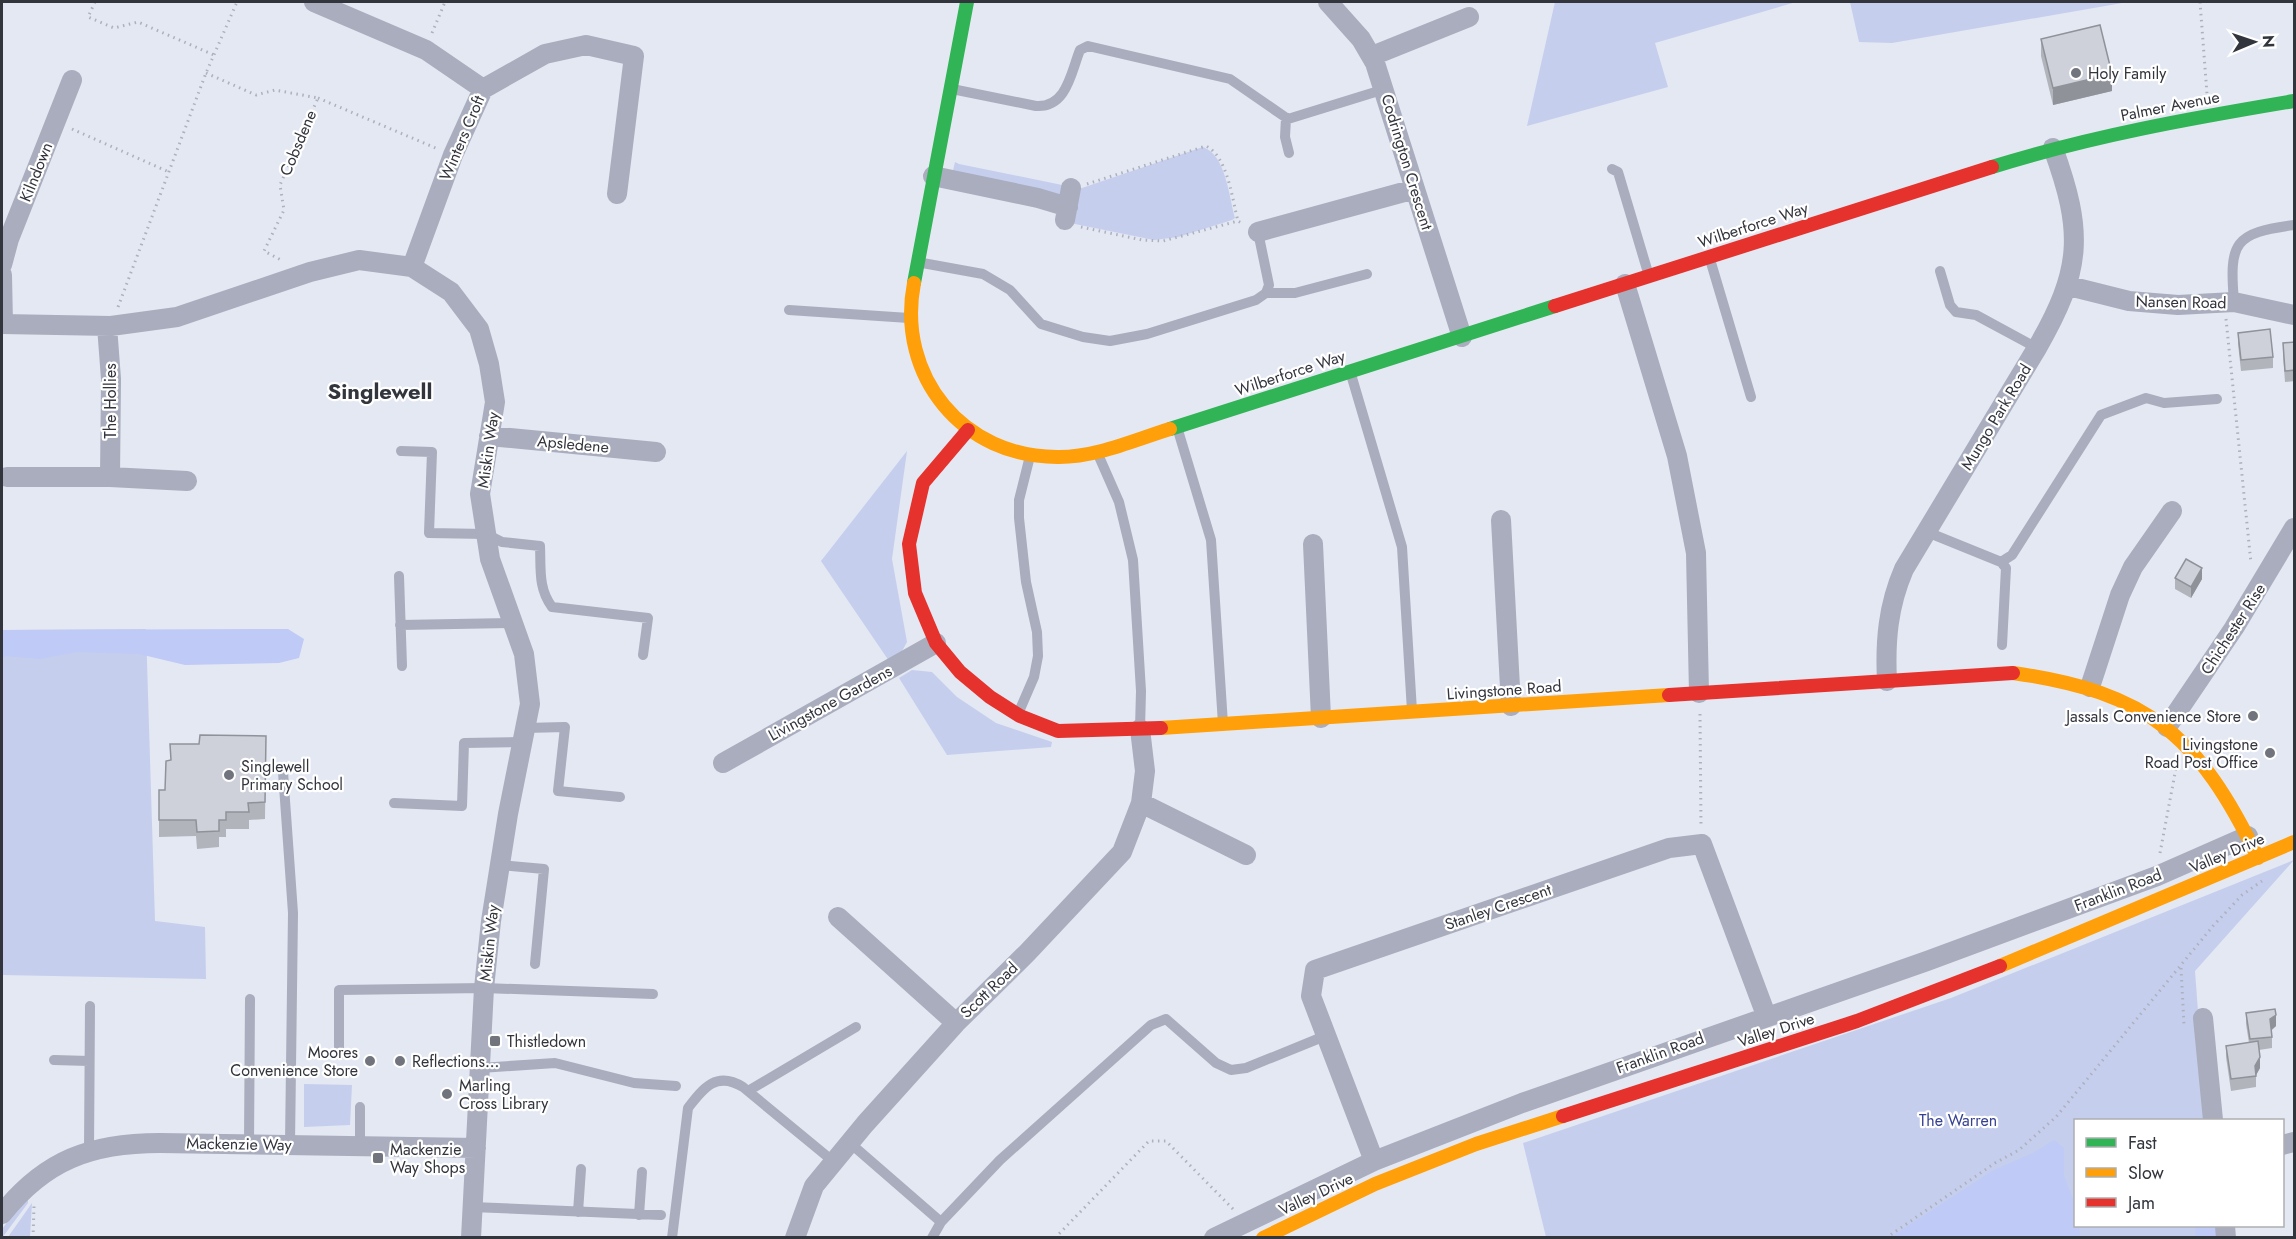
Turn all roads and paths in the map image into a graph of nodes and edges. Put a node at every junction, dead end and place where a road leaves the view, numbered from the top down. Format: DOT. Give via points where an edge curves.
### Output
graph roads {
  1 [pos="95,2"];
  2 [pos="237,2"];
  3 [pos="314,2"];
  4 [pos="444,2"];
  5 [pos="967,2"];
  6 [pos="1328,2"];
  7 [pos="2200,2"];
  8 [pos="1469,17"];
  9 [pos="426,50"];
  10 [pos="214,55"];
  11 [pos="1372,56"];
  12 [pos="207,72"];
  13 [pos="72,80"];
  14 [pos="483,89"];
  15 [pos="950,89"];
  16 [pos="1385,89"];
  17 [pos="318,98"];
  18 [pos="2295,101"];
  19 [pos="2208,114"];
  20 [pos="1286,118"];
  21 [pos="56,123"];
  22 [pos="2053,148"];
  23 [pos="1289,153"];
  24 [pos="453,155"];
  25 [pos="1612,169"];
  26 [pos="170,172"];
  27 [pos="933,176"];
  28 [pos="1415,189"];
  29 [pos="617,194"];
  30 [pos="1072,206"];
  31 [pos="1238,221"];
  32 [pos="2295,225"];
  33 [pos="1258,232"];
  34 [pos="1709,256"];
  35 [pos="917,262"];
  36 [pos="2,265"];
  37 [pos="412,267"];
  38 [pos="1940,271"];
  39 [pos="1367,274"];
  40 [pos="2,275"];
  41 [pos="1648,276"];
  42 [pos="293,278"];
  43 [pos="1625,284"];
  44 [pos="2068,286"];
  45 [pos="1266,293"];
  46 [pos="2229,302"];
  47 [pos="789,310"];
  48 [pos="2295,315"];
  49 [pos="909,318"];
  50 [pos="2,324"];
  51 [pos="109,326"];
  52 [pos="1462,336"];
  53 [pos="2037,348"];
  54 [pos="1350,371"];
  55 [pos="1751,397"];
  56 [pos="2217,399"];
  57 [pos="1176,427"];
  58 [pos="968,430"];
  59 [pos="489,436"];
  60 [pos="401,451"];
  61 [pos="656,452"];
  62 [pos="1097,452"];
  63 [pos="1030,456"];
  64 [pos="8,477"];
  65 [pos="110,477"];
  66 [pos="187,481"];
  67 [pos="2172,511"];
  68 [pos="1501,520"];
  69 [pos="2295,528"];
  70 [pos="1927,532"];
  71 [pos="486,534"];
  72 [pos="1313,544"];
  73 [pos="2001,562"];
  74 [pos="399,576"];
  75 [pos="2255,596"];
  76 [pos="513,623"];
  77 [pos="400,625"];
  78 [pos="936,643"];
  79 [pos="2002,645"];
  80 [pos="643,655"];
  81 [pos="402,666"];
  82 [pos="1887,681"];
  83 [pos="2090,687"];
  84 [pos="1699,693"];
  85 [pos="1510,706"];
  86 [pos="1413,712"];
  87 [pos="1018,714"];
  88 [pos="1321,718"];
  89 [pos="1223,724"];
  90 [pos="2167,727"];
  91 [pos="1140,729"];
  92 [pos="524,735"];
  93 [pos="2189,747"];
  94 [pos="723,763"];
  95 [pos="283,772"];
  96 [pos="620,797"];
  97 [pos="394,803"];
  98 [pos="1141,803"];
  99 [pos="2248,836"];
  100 [pos="2295,842"];
  101 [pos="1701,844"];
  102 [pos="1246,855"];
  103 [pos="2262,857"];
  104 [pos="499,865"];
  105 [pos="2157,876"];
  106 [pos="838,917"];
  107 [pos="535,964"];
  108 [pos="2181,968"];
  109 [pos="484,988"];
  110 [pos="653,994"];
  111 [pos="250,999"];
  112 [pos="90,1006"];
  113 [pos="1766,1016"];
  114 [pos="2204,1020"];
  115 [pos="956,1023"];
  116 [pos="856,1028"];
  117 [pos="1325,1036"];
  118 [pos="339,1055"];
  119 [pos="54,1060"];
  120 [pos="90,1061"];
  121 [pos="480,1068"];
  122 [pos="676,1086"];
  123 [pos="748,1092"];
  124 [pos="360,1107"];
  125 [pos="2213,1119"];
  126 [pos="850,1143"];
  127 [pos="249,1144"];
  128 [pos="290,1144"];
  129 [pos="360,1145"];
  130 [pos="476,1148"];
  131 [pos="89,1150"];
  132 [pos="1374,1161"];
  133 [pos="834,1162"];
  134 [pos="581,1169"];
  135 [pos="642,1172"];
  136 [pos="9,1191"];
  137 [pos="472,1207"];
  138 [pos="578,1212"];
  139 [pos="2,1214"];
  140 [pos="639,1215"];
  141 [pos="661,1215"];
  142 [pos="941,1221"];
  143 [pos="1246,1222"];
  144 [pos="471,1238"];
  145 [pos="672,1238"];
  146 [pos="795,1238"];
  147 [pos="932,1238"];
  148 [pos="1055,1238"];
  149 [pos="1214,1238"];
  150 [pos="1263,1238"];
  151 [pos="1886,1238"];
  1 -- 10 [label="path" via="88,17 114,28 138,22"];
  2 -- 10 [label="path"];
  3 -- 9 [label="street"];
  4 -- 9 [label="path"];
  5 -- 15 [label="street, Wilberforce Way"];
  6 -- 11 [label="street, Codrington Crescent"];
  7 -- 19 [label="path"];
  8 -- 11 [label="street"];
  9 -- 14 [label="street"];
  10 -- 12 [label="path"];
  11 -- 16 [label="street, Codrington Crescent"];
  12 -- 17 [label="path, Cobsdene" via="256,95 276,90"];
  12 -- 26 [label="path"];
  13 -- 21 [label="street, Kilndown"];
  14 -- 24 [label="street, Winters Croft"];
  14 -- 29 [label="street, Winters Croft" via="545,54 586,45 634,56"];
  15 -- 20 [label="lane" via="1047,105 1062,95 1080,50 1088,46 1230,79"];
  15 -- 27 [label="street, Wilberforce Way"];
  16 -- 20 [label="lane"];
  16 -- 28 [label="street, Codrington Crescent"];
  17 -- 24 [label="path, Cobsdene"];
  17 -- 42 [label="path, Cobsdene" via="280,185 284,210 264,251 286,263"];
  18 -- 19 [label="street, Palmer Avenue"];
  19 -- 22 [label="street, Palmer Avenue"];
  20 -- 23 [label="lane"];
  21 -- 26 [label="path"];
  21 -- 36 [label="street, Kilndown"];
  22 -- 34 [label="street, Wilberforce Way"];
  22 -- 44 [label="street, Mungo Park Road" via="2074,220"];
  24 -- 37 [label="street, Winters Croft"];
  25 -- 41 [label="lane" via="1618,172"];
  26 -- 51 [label="path"];
  27 -- 30 [label="street"];
  27 -- 35 [label="street, Wilberforce Way"];
  28 -- 33 [label="street"];
  28 -- 52 [label="street, Codrington Crescent"];
  30 -- 31 [label="path" via="1134,238 1163,241"];
  30 -- 31 [label="path" via="1206,146 1222,166"];
  31 -- 33 [label="path"];
  32 -- 46 [label="lane" via="2256,231 2245,237 2233,260"];
  33 -- 45 [label="lane" via="1269,285"];
  34 -- 41 [label="street, Wilberforce Way"];
  34 -- 55 [label="lane"];
  35 -- 45 [label="lane" via="987,276 1010,290 1041,324 1083,337 1113,341 1217,313"];
  35 -- 49 [label="street, Wilberforce Way"];
  37 -- 42 [label="street, Miskin Way" via="359,260"];
  37 -- 59 [label="street, Miskin Way" via="451,292 479,329 495,402"];
  38 -- 53 [label="lane" via="1950,305 1956,312 1976,315"];
  39 -- 45 [label="lane" via="1296,293"];
  40 -- 50 [label="street"];
  41 -- 43 [label="street, Wilberforce Way"];
  42 -- 51 [label="street, Miskin Way" via="177,317"];
  43 -- 52 [label="street, Wilberforce Way"];
  43 -- 84 [label="street" via="1677,456 1696,553"];
  44 -- 46 [label="street, Nansen Road" via="2156,304"];
  44 -- 53 [label="street, Mungo Park Road"];
  46 -- 48 [label="street, Nansen Road"];
  46 -- 75 [label="path"];
  47 -- 49 [label="lane"];
  49 -- 58 [label="street, Wilberforce Way" via="912,349 927,384"];
  50 -- 51 [label="street, Miskin Way"];
  51 -- 65 [label="street, The Hollies"];
  52 -- 54 [label="street, Wilberforce Way"];
  53 -- 70 [label="street, Mungo Park Road"];
  54 -- 57 [label="street, Wilberforce Way"];
  54 -- 86 [label="lane" via="1402,547"];
  56 -- 73 [label="lane" via="2164,403 2146,398 2101,415 2012,555"];
  57 -- 62 [label="street, Wilberforce Way"];
  57 -- 89 [label="lane" via="1211,540"];
  58 -- 63 [label="street, Wilberforce Way" via="1003,448"];
  58 -- 78 [label="street, Livingstone Road" via="923,483 909,544 915,593"];
  59 -- 61 [label="street, Apsledene"];
  59 -- 71 [label="street, Miskin Way" via="480,494"];
  60 -- 71 [label="lane" via="432,452 429,533"];
  62 -- 63 [label="street, Wilberforce Way" via="1064,457"];
  62 -- 91 [label="lane" via="1119,502 1133,560"];
  63 -- 87 [label="lane" via="1019,500 1019,519 1038,656 1034,677"];
  64 -- 65 [label="street"];
  65 -- 66 [label="street"];
  67 -- 83 [label="street" via="2133,567"];
  68 -- 85 [label="street"];
  69 -- 75 [label="street, Chichester Rise"];
  70 -- 73 [label="lane"];
  70 -- 82 [label="street, Mungo Park Road" via="1895,590 1887,631"];
  71 -- 76 [label="street, Miskin Way" via="490,559"];
  71 -- 80 [label="lane" via="502,542 540,546 540,581 552,607 648,618"];
  72 -- 88 [label="street"];
  73 -- 79 [label="lane" via="2007,576"];
  74 -- 77 [label="lane"];
  75 -- 90 [label="street, Chichester Rise"];
  76 -- 77 [label="lane"];
  76 -- 92 [label="street, Miskin Way" via="524,654 530,704"];
  77 -- 81 [label="lane"];
  78 -- 87 [label="street, Livingstone Road" via="960,672"];
  78 -- 94 [label="street, Livingstone Gardens"];
  82 -- 83 [label="street, Livingstone Road" via="2013,673"];
  82 -- 84 [label="street, Livingstone Road"];
  83 -- 90 [label="street, Livingstone Road" via="2136,706"];
  84 -- 85 [label="street, Livingstone Road"];
  84 -- 101 [label="path"];
  85 -- 86 [label="street, Livingstone Road"];
  86 -- 88 [label="street, Livingstone Road"];
  87 -- 91 [label="street, Livingstone Road" via="1058,731"];
  88 -- 89 [label="street, Livingstone Road"];
  89 -- 91 [label="street, Livingstone Road"];
  90 -- 93 [label="street, Livingstone Road"];
  91 -- 98 [label="street, Scott Road" via="1145,771"];
  92 -- 96 [label="lane" via="565,727 558,791"];
  92 -- 97 [label="lane" via="464,743 462,806"];
  92 -- 104 [label="street, Miskin Way"];
  93 -- 99 [label="street, Livingstone Road" via="2212,773"];
  93 -- 105 [label="path" via="2176,765"];
  95 -- 128 [label="lane" via="293,914"];
  98 -- 102 [label="street"];
  98 -- 115 [label="street, Scott Road" via="1122,852"];
  99 -- 103 [label="street, Livingstone Road"];
  99 -- 105 [label="street, Franklin Road"];
  100 -- 103 [label="street, Valley Drive"];
  101 -- 113 [label="street"];
  101 -- 117 [label="street, Stanley Crescent" via="1669,848 1315,970 1311,996"];
  103 -- 108 [label="path" via="2271,870 2231,905"];
  103 -- 150 [label="street, Valley Drive" via="1970,979 1857,1021 1476,1144 1375,1184"];
  104 -- 107 [label="lane" via="544,869"];
  104 -- 109 [label="street, Miskin Way"];
  105 -- 113 [label="street, Franklin Road"];
  106 -- 115 [label="street"];
  108 -- 114 [label="path" via="2182,1026"];
  108 -- 151 [label="path" via="2056,1117 2019,1150"];
  109 -- 110 [label="lane"];
  109 -- 118 [label="lane" via="339,990"];
  109 -- 121 [label="street, Miskin Way"];
  111 -- 127 [label="lane"];
  112 -- 120 [label="lane"];
  113 -- 132 [label="street, Franklin Road" via="1522,1103"];
  114 -- 125 [label="street"];
  115 -- 126 [label="street, Scott Road"];
  116 -- 123 [label="lane"];
  117 -- 132 [label="street, Stanley Crescent"];
  117 -- 142 [label="lane" via="1246,1068 1231,1070 1216,1064 1166,1019 1151,1025 1000,1160"];
  119 -- 120 [label="lane"];
  120 -- 131 [label="lane"];
  121 -- 122 [label="lane" via="555,1063 634,1083"];
  121 -- 130 [label="street, Miskin Way"];
  123 -- 133 [label="lane"];
  123 -- 145 [label="lane" via="730,1080 717,1080 698,1094 688,1108"];
  124 -- 129 [label="lane"];
  126 -- 133 [label="street, Scott Road"];
  126 -- 142 [label="lane"];
  127 -- 128 [label="street, Mackenzie Way"];
  127 -- 131 [label="street, Mackenzie Way" via="117,1144"];
  128 -- 129 [label="street, Mackenzie Way"];
  129 -- 130 [label="street, Mackenzie Way"];
  130 -- 137 [label="street, Miskin Way"];
  131 -- 136 [label="street, Mackenzie Way"];
  132 -- 143 [label="street, Franklin Road"];
  133 -- 146 [label="street, Scott Road" via="814,1186"];
  134 -- 138 [label="lane"];
  135 -- 140 [label="lane"];
  136 -- 139 [label="street, Mackenzie Way"];
  137 -- 138 [label="lane"];
  137 -- 144 [label="street, Miskin Way"];
  138 -- 140 [label="lane"];
  140 -- 141 [label="lane"];
  142 -- 147 [label="lane"];
  143 -- 148 [label="path" via="1166,1141 1158,1140 1149,1141"];
  143 -- 149 [label="street, Franklin Road"];
}
